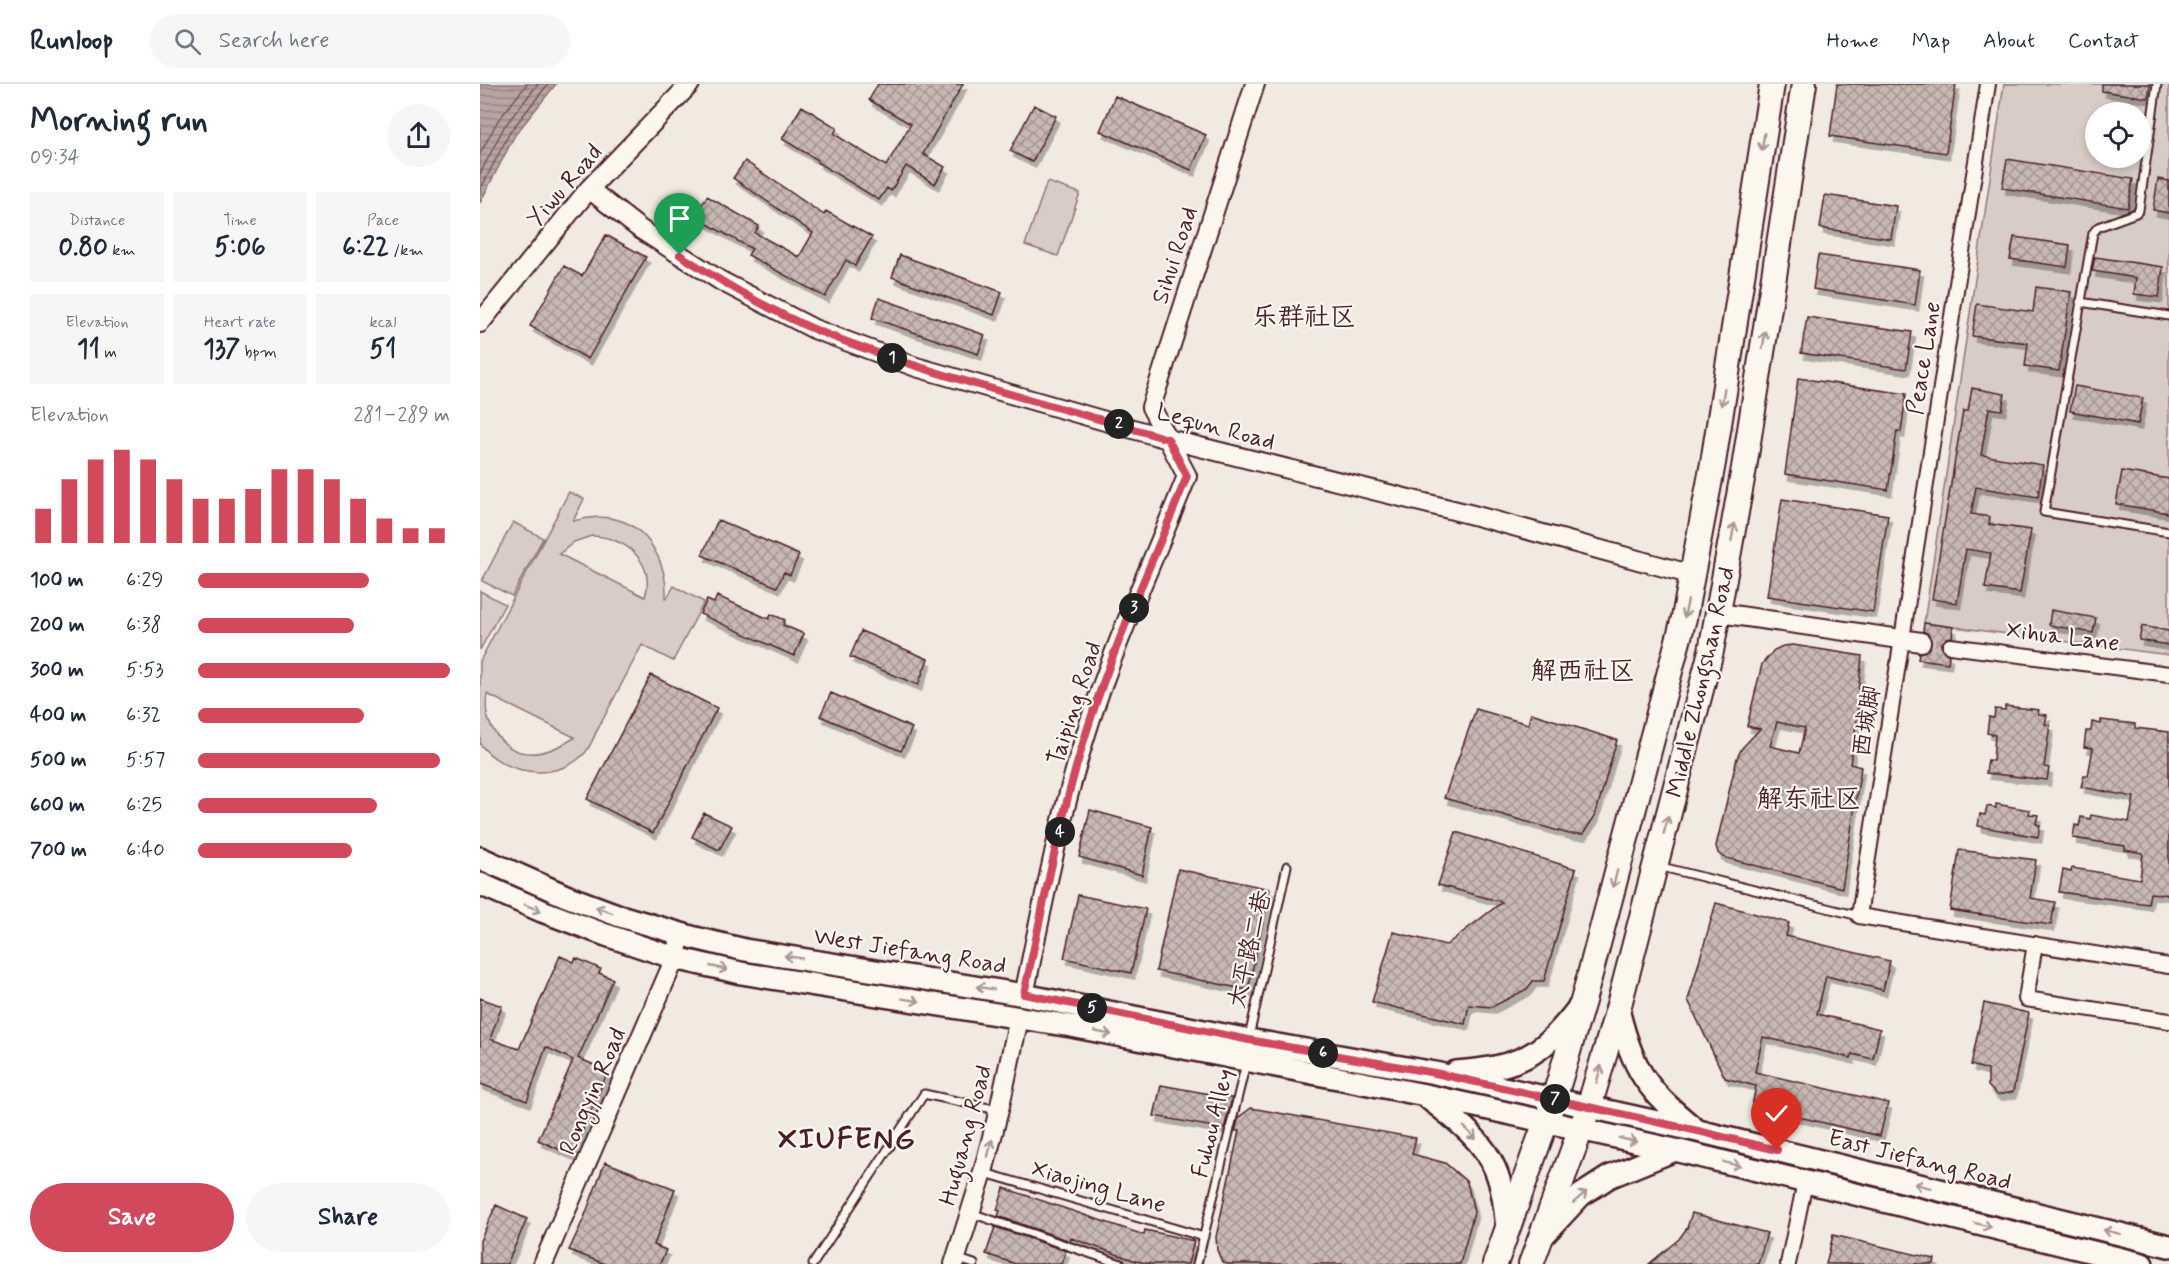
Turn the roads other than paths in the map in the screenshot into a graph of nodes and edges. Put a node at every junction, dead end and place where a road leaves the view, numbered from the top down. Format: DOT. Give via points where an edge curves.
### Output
graph roads {
  1 [pos="690,84"];
  2 [pos="1255,84"];
  3 [pos="1772,84"];
  4 [pos="1804,84"];
  5 [pos="1988,84"];
  6 [pos="2157,84"];
  7 [pos="589,189"];
  8 [pos="2080,302"];
  9 [pos="2169,316"];
  10 [pos="480,323"];
  11 [pos="1168,439"];
  12 [pos="2169,532"];
  13 [pos="1693,575"];
  14 [pos="1719,613"];
  15 [pos="1901,640"];
  16 [pos="1921,642"];
  17 [pos="1950,646"];
  18 [pos="2169,674"];
  19 [pos="480,858"];
  20 [pos="1287,866"];
  21 [pos="1655,866"];
  22 [pos="480,884"];
  23 [pos="1860,916"];
  24 [pos="681,935"];
  25 [pos="2035,944"];
  26 [pos="675,958"];
  27 [pos="2169,966"];
  28 [pos="1024,994"];
  29 [pos="1583,1001"];
  30 [pos="1618,1010"];
  31 [pos="1019,1018"];
  32 [pos="2169,1021"];
  33 [pos="1248,1050"];
  34 [pos="1435,1073"];
  35 [pos="1425,1095"];
  36 [pos="1554,1099"];
  37 [pos="1589,1107"];
  38 [pos="999,1110"];
  39 [pos="1546,1122"];
  40 [pos="1581,1129"];
  41 [pos="1698,1131"];
  42 [pos="1675,1150"];
  43 [pos="983,1172"];
  44 [pos="1805,1182"];
  45 [pos="971,1213"];
  46 [pos="1507,1229"];
  47 [pos="1204,1237"];
  48 [pos="1540,1239"];
  49 [pos="2169,1246"];
  50 [pos="955,1261"];
  51 [pos="543,1264"];
  52 [pos="813,1264"];
  53 [pos="974,1264"];
  54 [pos="1121,1264"];
  55 [pos="1197,1264"];
  56 [pos="1495,1264"];
  57 [pos="1532,1264"];
  58 [pos="1788,1264"];
  59 [pos="2142,1264"];
  1 -- 7 [label="street, Yiwu Road"];
  2 -- 11 [label="street, Sihui Road" via="1151,406"];
  3 -- 13 [label="highway, Middle Zhongshan Road, one-way"];
  14 -- 4 [label="highway, Middle Zhongshan Road, one-way"];
  5 -- 15 [label="street, Peace Lane"];
  6 -- 8 [label="lane" via="2139,210 2093,231"];
  7 -- 10 [label="street, Yiwu Road"];
  7 -- 11 [label="street, Lequn Road" via="640,229 721,281 814,329 916,367"];
  8 -- 9 [label="lane"];
  8 -- 12 [label="lane" via="2044,512"];
  11 -- 13 [label="street, Lequn Road"];
  11 -- 28 [label="street, Taiping Road" via="1187,476 1090,721"];
  13 -- 29 [label="highway, Middle Zhongshan Road, one-way"];
  14 -- 15 [label="street"];
  21 -- 14 [label="highway, Middle Zhongshan Road, one-way"];
  15 -- 16 [label="street"];
  15 -- 23 [label="street, 西城脚"];
  17 -- 18 [label="street, Xihua Lane"];
  24 -- 19 [label="main road, West Jiefang Road, one-way" via="566,896"];
  20 -- 33 [label="lane, 太平路二巷"];
  21 -- 23 [label="lane"];
  21 -- 30 [label="highway, Middle Zhongshan Road"];
  22 -- 26 [label="main road, West Jiefang Road, one-way" via="542,911"];
  23 -- 25 [label="street"];
  24 -- 26 [label="street, Rongyin Road"];
  28 -- 24 [label="main road, West Jiefang Road, one-way" via="745,950"];
  25 -- 27 [label="street"];
  25 -- 32 [label="street" via="2026,999"];
  26 -- 31 [label="main road, West Jiefang Road, one-way" via="741,973"];
  26 -- 51 [label="street, Rongyin Road"];
  28 -- 33 [label="main road, West Jiefang Road"];
  29 -- 34 [label="main road" via="1550,1042 1528,1057 1475,1071"];
  29 -- 36 [label="highway, Middle Zhongshan Road"];
  37 -- 30 [label="highway, Middle Zhongshan Road, one-way"];
  30 -- 41 [label="main road" via="1635,1065 1651,1089"];
  31 -- 33 [label="main road, West Jiefang Road, one-way"];
  31 -- 38 [label="street, Huguang Road"];
  33 -- 34 [label="main road, West Jiefang Road"];
  33 -- 35 [label="main road, West Jiefang Road"];
  33 -- 47 [label="lane, Fuhou Alley"];
  34 -- 36 [label="main road, West Jiefang Road"];
  35 -- 39 [label="main road, West Jiefang Road"];
  35 -- 46 [label="main road, one-way" via="1484,1149 1496,1170"];
  36 -- 37 [label="main road, West Jiefang Road"];
  36 -- 39 [label="highway, Middle Zhongshan Road"];
  37 -- 40 [label="highway, Middle Zhongshan Road"];
  37 -- 41 [label="main road, East Jiefang Road"];
  43 -- 38 [label="street, Huguang Road, one-way"];
  38 -- 52 [label="lane" via="924,1094"];
  39 -- 40 [label="main road, East Jiefang Road"];
  39 -- 46 [label="highway, Middle Zhongshan Road"];
  40 -- 42 [label="main road, East Jiefang Road, one-way"];
  40 -- 48 [label="highway, Middle Zhongshan Road"];
  49 -- 41 [label="main road, East Jiefang Road, one-way"];
  42 -- 44 [label="main road, East Jiefang Road, one-way"];
  48 -- 42 [label="main road, one-way" via="1581,1195 1609,1177"];
  43 -- 45 [label="street, Huguang Road"];
  43 -- 47 [label="lane, Xiaojing Lane"];
  44 -- 58 [label="street"];
  44 -- 59 [label="main road, East Jiefang Road, one-way"];
  45 -- 50 [label="street, Huguang Road"];
  45 -- 54 [label="lane"];
  46 -- 56 [label="highway"];
  47 -- 55 [label="lane, Fuhou Alley"];
  48 -- 57 [label="highway, Middle Zhongshan Road"];
  50 -- 53 [label="lane"];
}
